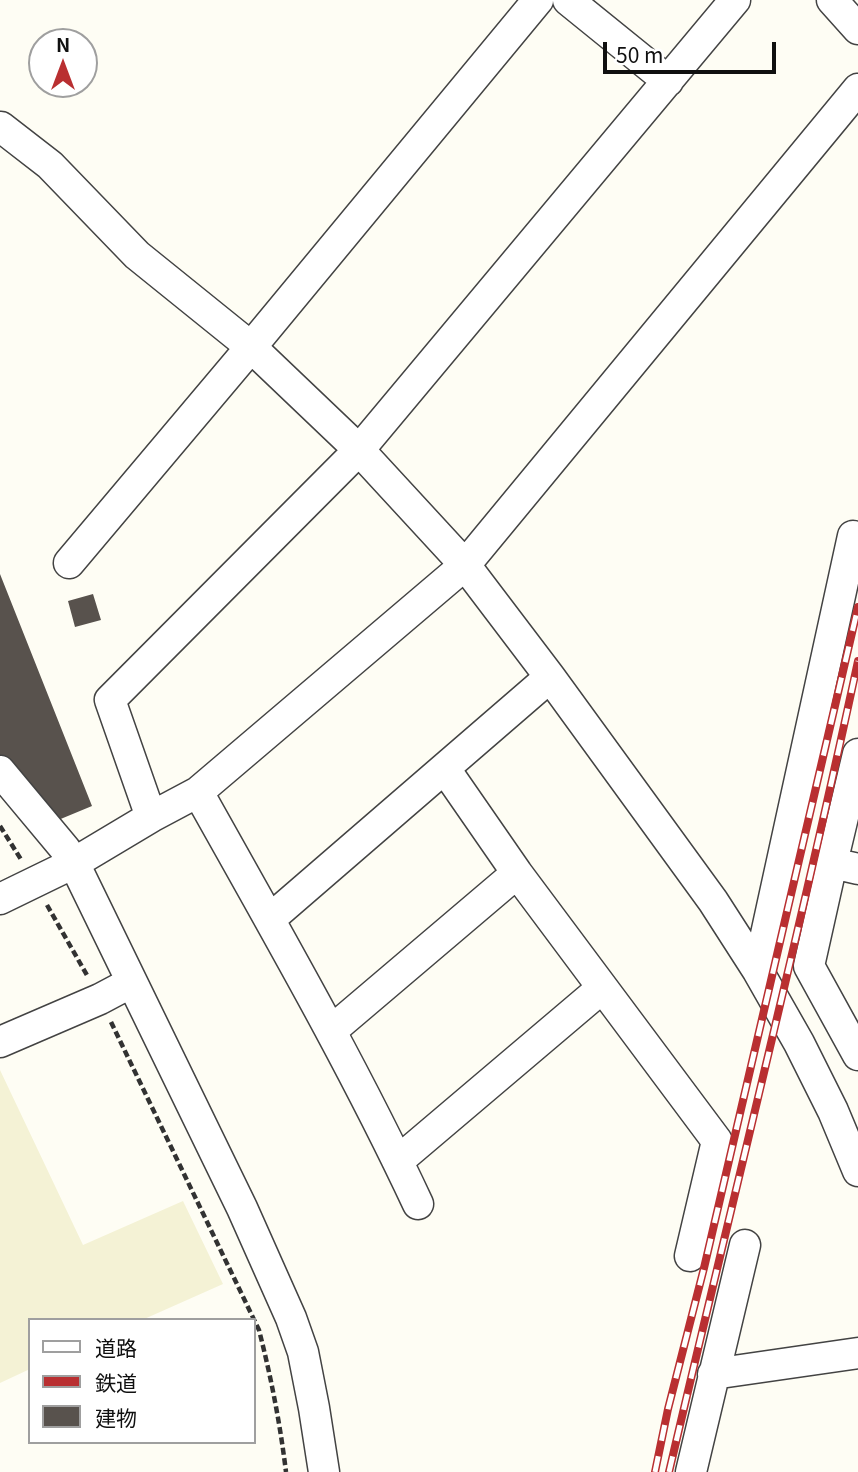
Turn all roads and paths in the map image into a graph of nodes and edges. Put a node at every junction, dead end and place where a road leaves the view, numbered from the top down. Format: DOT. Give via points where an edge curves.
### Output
graph roads {
  1 [pos="538,0"];
  2 [pos="568,0"];
  3 [pos="736,0"];
  4 [pos="832,0"];
  5 [pos="858,29"];
  6 [pos="668,81"];
  7 [pos="858,89"];
  8 [pos="0,128"];
  9 [pos="251,347"];
  10 [pos="359,450"];
  11 [pos="853,537"];
  12 [pos="69,563"];
  13 [pos="465,565"];
  14 [pos="550,677"];
  15 [pos="858,754"];
  16 [pos="445,769"];
  17 [pos="0,771"];
  18 [pos="198,792"];
  19 [pos="151,817"];
  20 [pos="0,826"];
  21 [pos="74,863"];
  22 [pos="845,866"];
  23 [pos="517,873"];
  24 [pos="34,882"];
  25 [pos="0,899"];
  26 [pos="270,919"];
  27 [pos="758,971"];
  28 [pos="132,982"];
  29 [pos="602,988"];
  30 [pos="100,999"];
  31 [pos="331,1031"];
  32 [pos="0,1041"];
  33 [pos="858,1055"];
  34 [pos="398,1161"];
  35 [pos="858,1171"];
  36 [pos="418,1204"];
  37 [pos="745,1245"];
  38 [pos="690,1256"];
  39 [pos="252,1318"];
  40 [pos="256,1326"];
  41 [pos="858,1353"];
  42 [pos="713,1374"];
  43 [pos="286,1472"];
  44 [pos="324,1472"];
  45 [pos="691,1472"];
  1 -- 9 [label="street"];
  2 -- 6 [label="street"];
  3 -- 6 [label="street"];
  4 -- 5 [label="street"];
  6 -- 10 [label="street"];
  7 -- 13 [label="street"];
  8 -- 9 [label="street" via="50,164 137,255"];
  9 -- 10 [label="street"];
  9 -- 12 [label="street"];
  10 -- 13 [label="street"];
  10 -- 19 [label="street" via="110,701"];
  11 -- 27 [label="street"];
  13 -- 14 [label="street"];
  13 -- 18 [label="street"];
  14 -- 16 [label="street"];
  14 -- 27 [label="street" via="713,901"];
  15 -- 22 [label="street"];
  16 -- 23 [label="street"];
  16 -- 26 [label="street"];
  17 -- 21 [label="street"];
  18 -- 19 [label="street"];
  18 -- 26 [label="street"];
  19 -- 21 [label="street"];
  20 -- 24 [label="path"];
  21 -- 24 [label="street"];
  21 -- 28 [label="street"];
  22 -- 33 [label="street" via="809,965"];
  23 -- 29 [label="street"];
  23 -- 31 [label="street"];
  24 -- 25 [label="street"];
  24 -- 30 [label="path"];
  26 -- 31 [label="street"];
  27 -- 35 [label="street" via="799,1043"];
  28 -- 30 [label="street"];
  28 -- 44 [label="street" via="291,1318 303,1352"];
  29 -- 34 [label="street"];
  29 -- 38 [label="street" via="717,1141"];
  30 -- 32 [label="street"];
  30 -- 39 [label="path"];
  31 -- 34 [label="street"];
  34 -- 36 [label="street"];
  37 -- 42 [label="street"];
  40 -- 43 [label="path" via="270,1371"];
  41 -- 42 [label="street"];
  42 -- 45 [label="street"];
}
